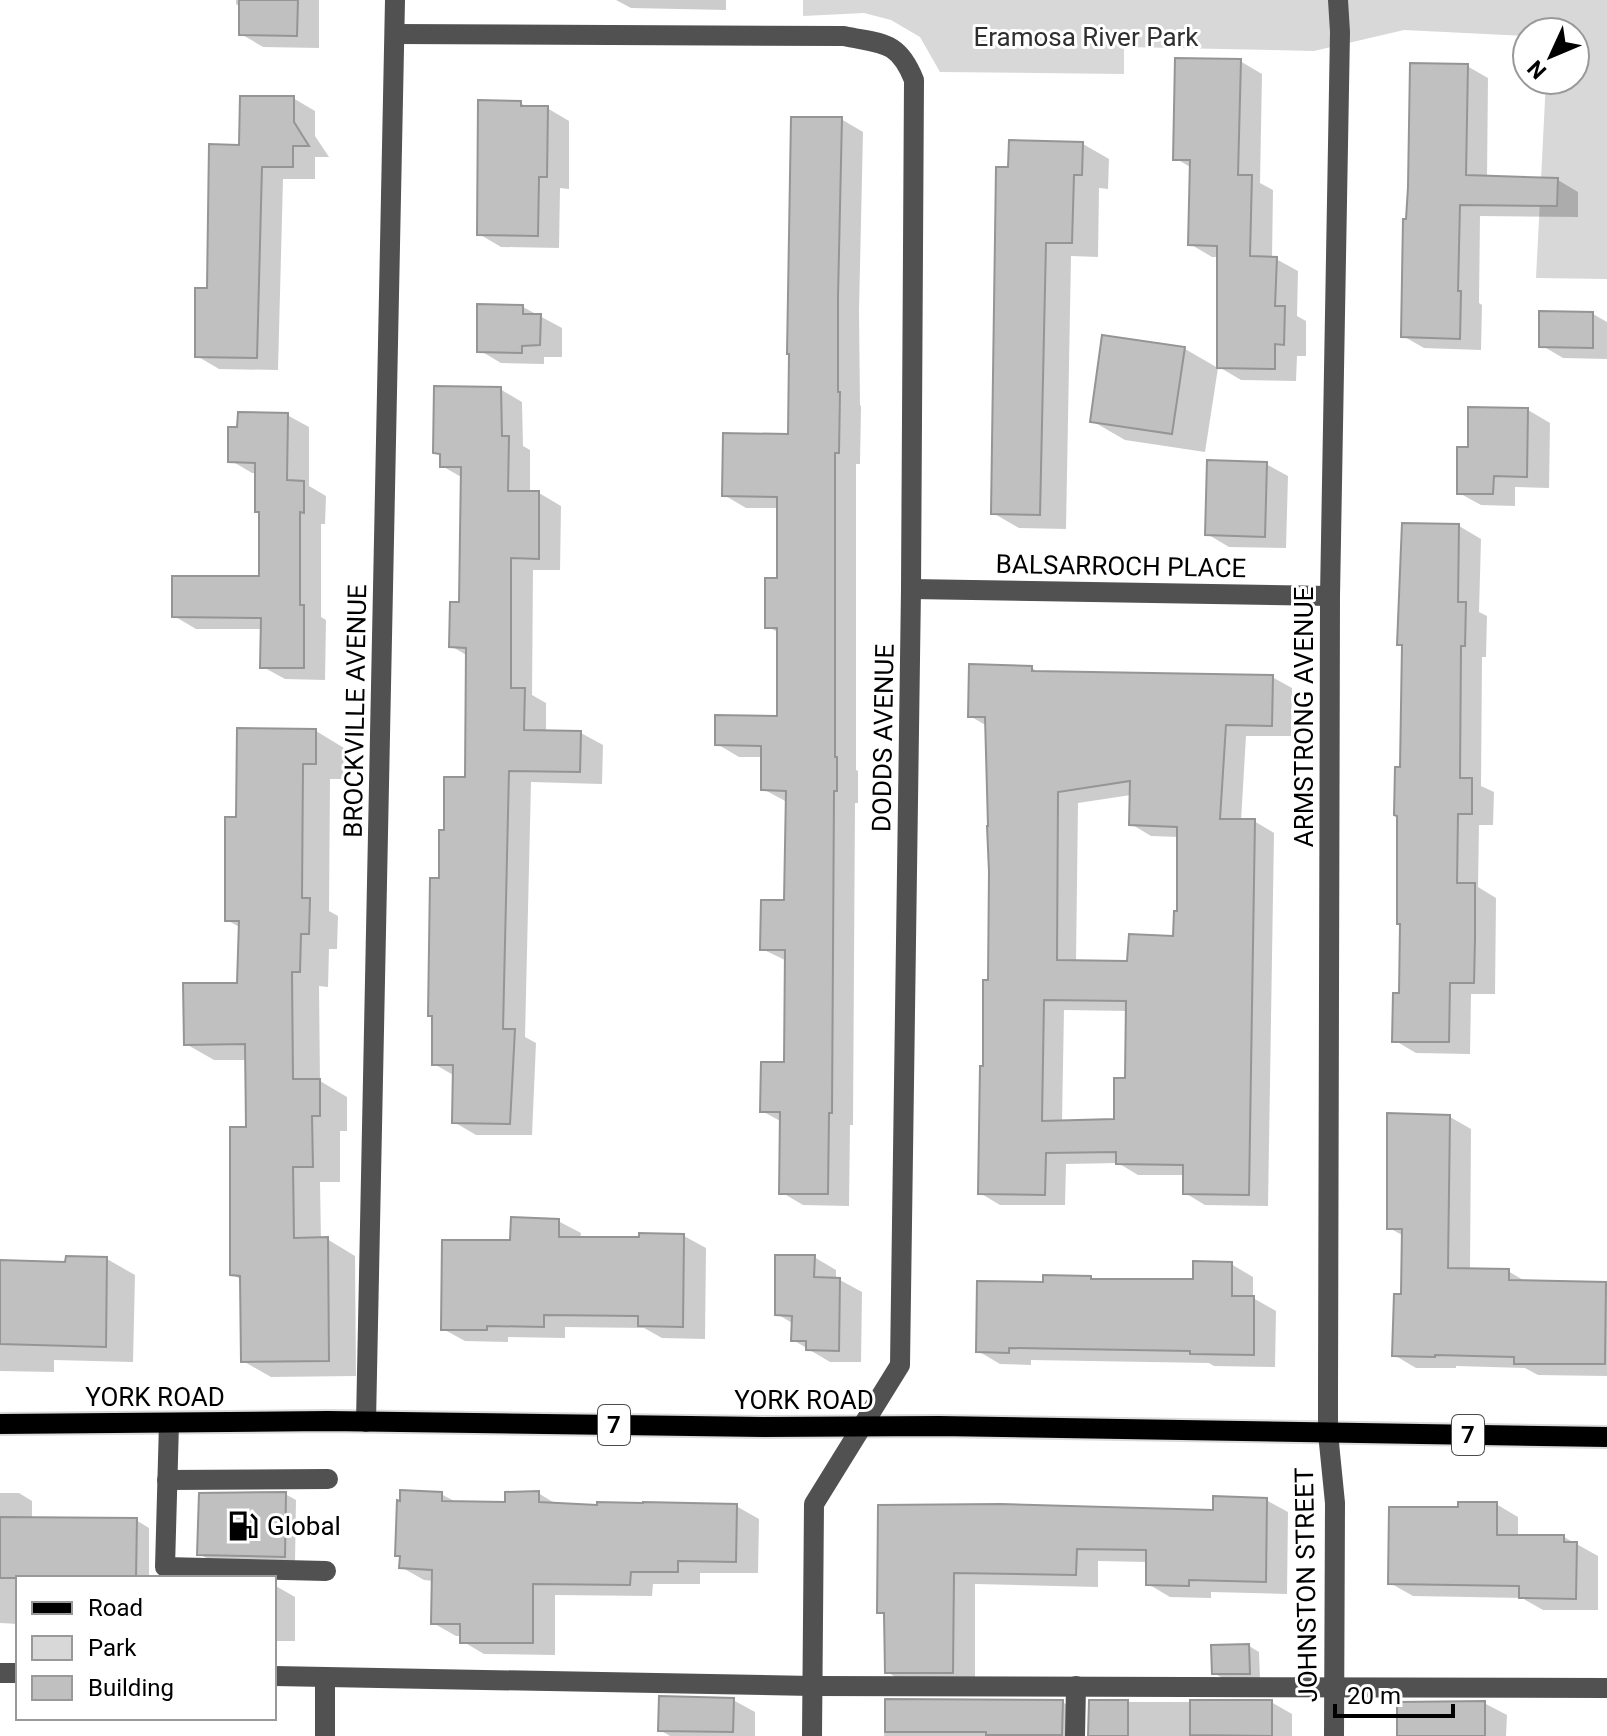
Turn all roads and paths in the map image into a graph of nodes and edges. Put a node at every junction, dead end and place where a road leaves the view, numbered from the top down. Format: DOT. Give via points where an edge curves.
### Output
graph roads {
  1 [pos="395,0"];
  2 [pos="1338,0"];
  3 [pos="396,34"];
  4 [pos="911,589"];
  5 [pos="1330,596"];
  6 [pos="366,1422"];
  7 [pos="169,1423"];
  8 [pos="0,1424"];
  9 [pos="862,1427"];
  10 [pos="1328,1433"];
  11 [pos="1607,1437"];
  12 [pos="328,1479"];
  13 [pos="167,1480"];
  14 [pos="326,1571"];
  15 [pos="276,1676"];
  16 [pos="325,1677"];
  17 [pos="812,1686"];
  18 [pos="1076,1686"];
  19 [pos="1335,1686"];
  20 [pos="1607,1688"];
  21 [pos="325,1736"];
  22 [pos="812,1736"];
  23 [pos="1075,1736"];
  24 [pos="1334,1736"];
  1 -- 3 [label="street, BROCKVILLE AVENUE"];
  2 -- 5 [label="street, ARMSTRONG AVENUE"];
  3 -- 4 [label="street, DODDS AVENUE" via="844,36 891,47 907,62 914,80"];
  3 -- 6 [label="street, BROCKVILLE AVENUE"];
  4 -- 5 [label="street, BALSARROCH PLACE"];
  4 -- 9 [label="street, DODDS AVENUE" via="900,1365"];
  5 -- 10 [label="street, ARMSTRONG AVENUE"];
  6 -- 7 [label="main road, YORK ROAD / 7"];
  6 -- 9 [label="main road, YORK ROAD / 7"];
  7 -- 8 [label="main road, YORK ROAD / 7"];
  7 -- 13 [label="street"];
  9 -- 10 [label="main road, YORK ROAD / 7"];
  9 -- 17 [label="street, DODDS AVENUE" via="814,1504"];
  10 -- 11 [label="main road, YORK ROAD / 7"];
  10 -- 19 [label="street, JOHNSTON STREET" via="1335,1503"];
  12 -- 13 [label="street"];
  13 -- 14 [label="street" via="165,1567"];
  15 -- 16 [label="street"];
  16 -- 17 [label="street"];
  16 -- 21 [label="street"];
  17 -- 18 [label="street"];
  17 -- 22 [label="street, DODDS AVENUE"];
  18 -- 19 [label="street"];
  18 -- 23 [label="street"];
  19 -- 20 [label="street"];
  19 -- 24 [label="street, JOHNSTON STREET"];
}
